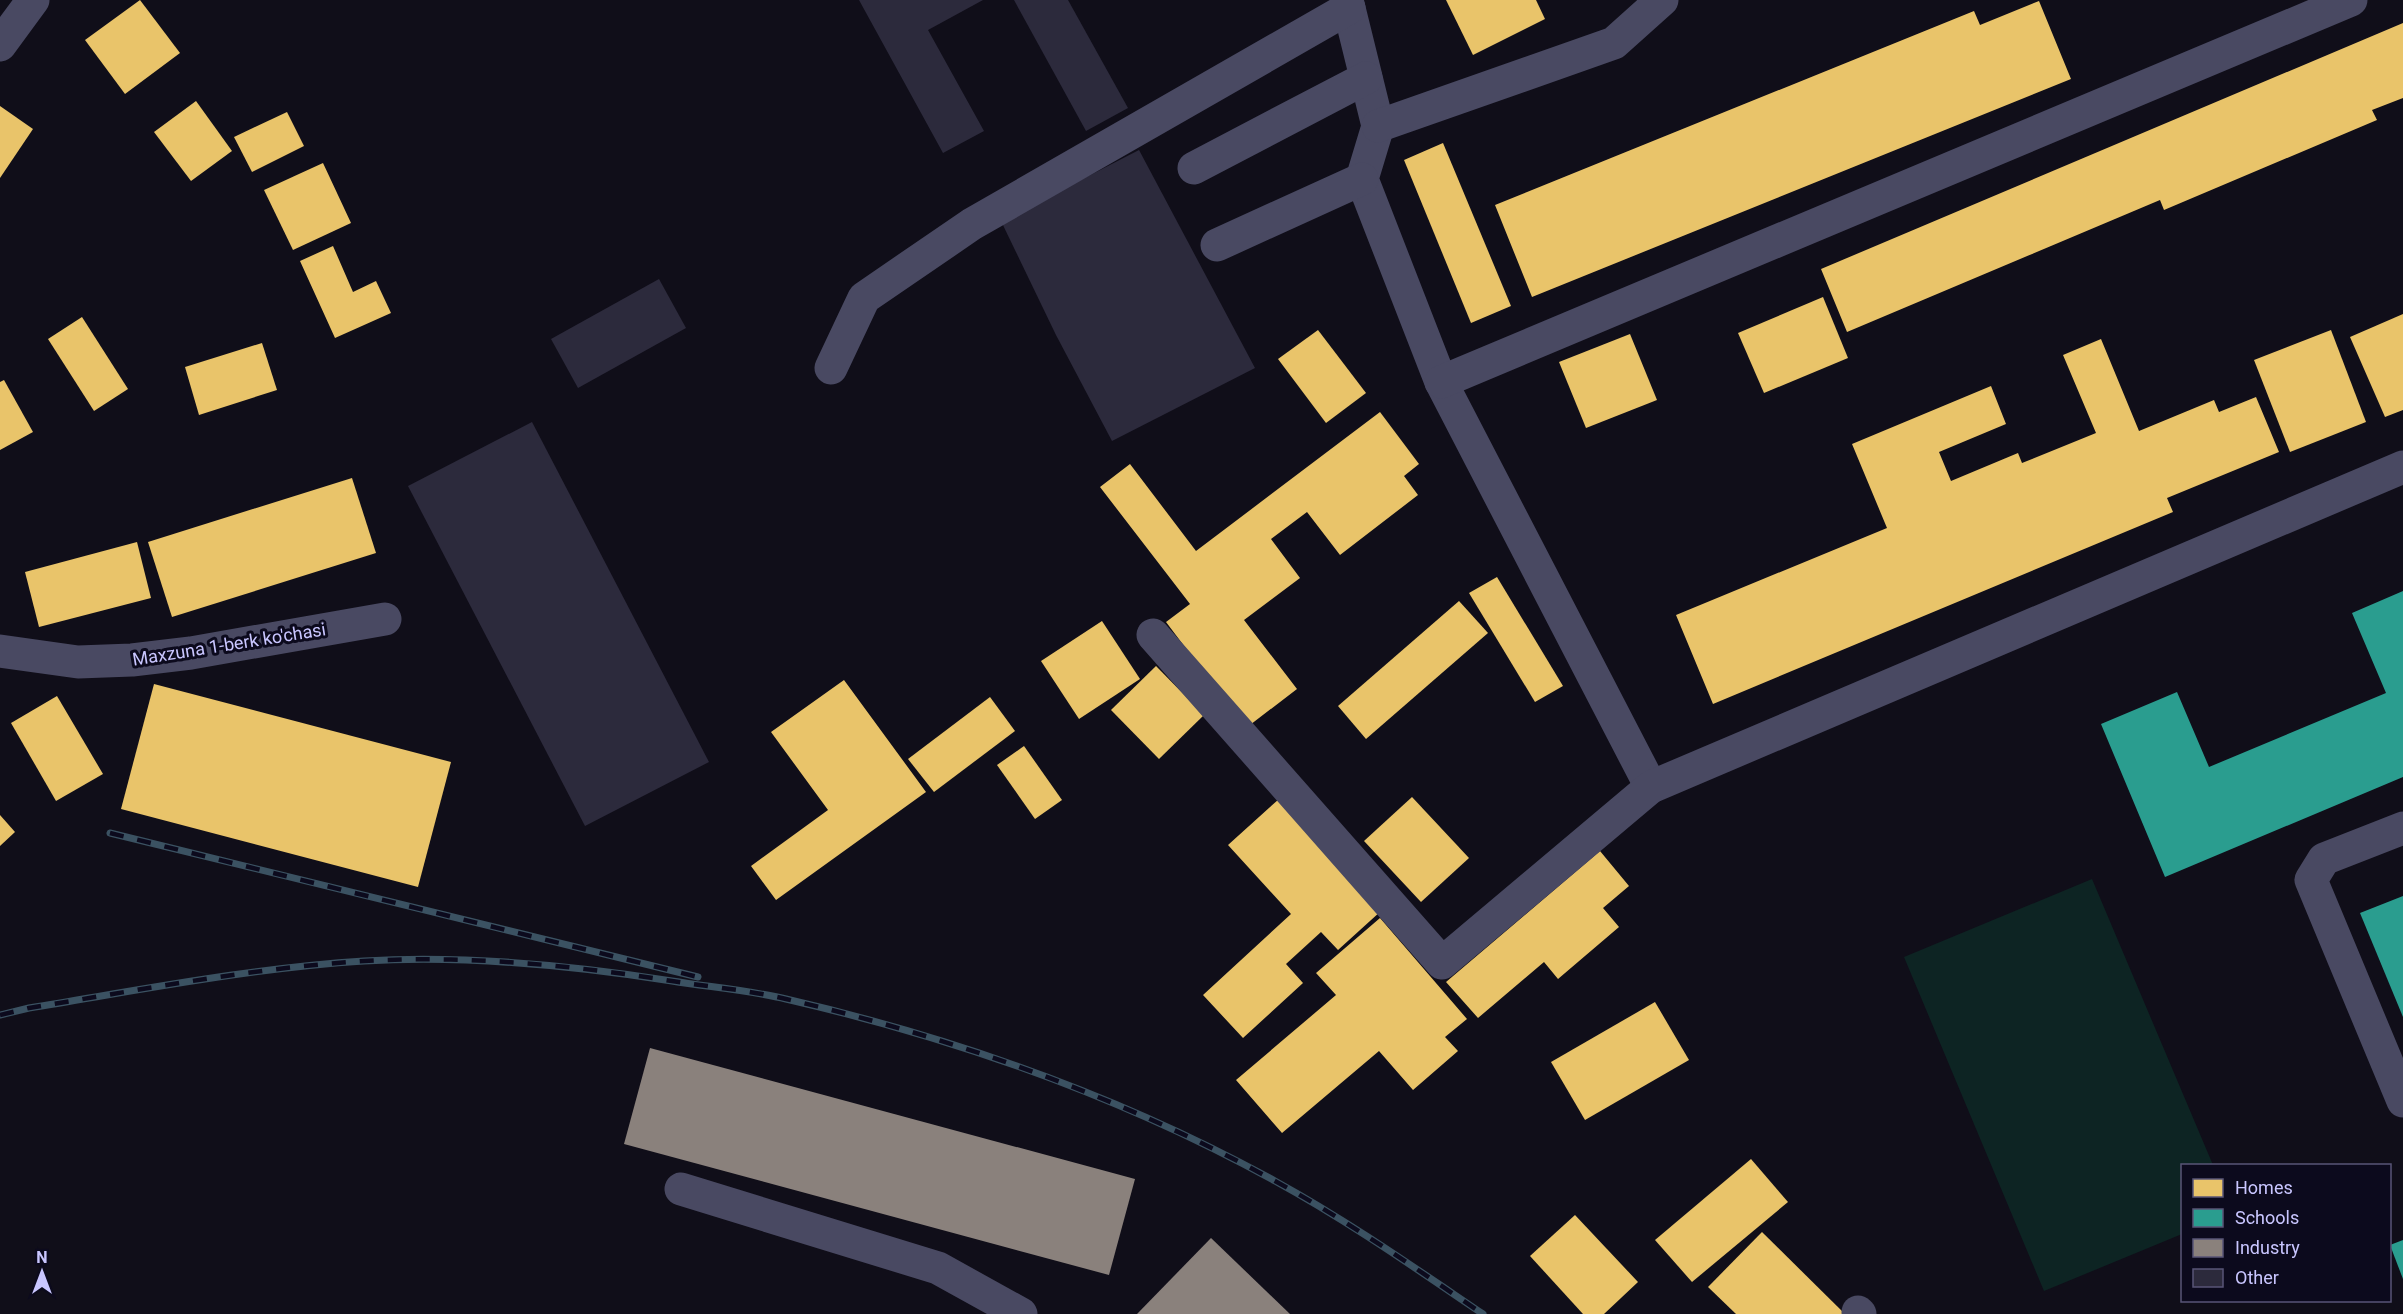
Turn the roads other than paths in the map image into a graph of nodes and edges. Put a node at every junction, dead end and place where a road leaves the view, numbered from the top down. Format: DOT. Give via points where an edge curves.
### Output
graph roads {
  1 [pos="33,0"];
  2 [pos="1662,0"];
  3 [pos="2351,0"];
  4 [pos="1348,4"];
  5 [pos="0,45"];
  6 [pos="1366,78"];
  7 [pos="1378,126"];
  8 [pos="1194,168"];
  9 [pos="1362,179"];
  10 [pos="1217,245"];
  11 [pos="831,368"];
  12 [pos="1441,382"];
  13 [pos="2403,467"];
  14 [pos="385,619"];
  15 [pos="1153,635"];
  16 [pos="0,651"];
  17 [pos="1651,787"];
  18 [pos="2403,828"];
  19 [pos="2403,1101"];
  20 [pos="681,1189"];
  21 [pos="1021,1314"];
  1 -- 5 [label="street"];
  2 -- 7 [label="street" via="1614,43"];
  3 -- 12 [label="street"];
  4 -- 6 [label="street"];
  4 -- 11 [label="street" via="972,224 864,298"];
  6 -- 7 [label="street"];
  6 -- 8 [label="street"];
  7 -- 9 [label="street"];
  9 -- 10 [label="street"];
  9 -- 12 [label="street"];
  12 -- 17 [label="street"];
  13 -- 17 [label="street"];
  14 -- 16 [label="street, Maxzuna 1-berk ko'chasi" via="132,660 78,662"];
  15 -- 17 [label="street" via="1442,963"];
  18 -- 19 [label="street" via="2324,859 2311,880"];
  20 -- 21 [label="street" via="939,1268"];
}
